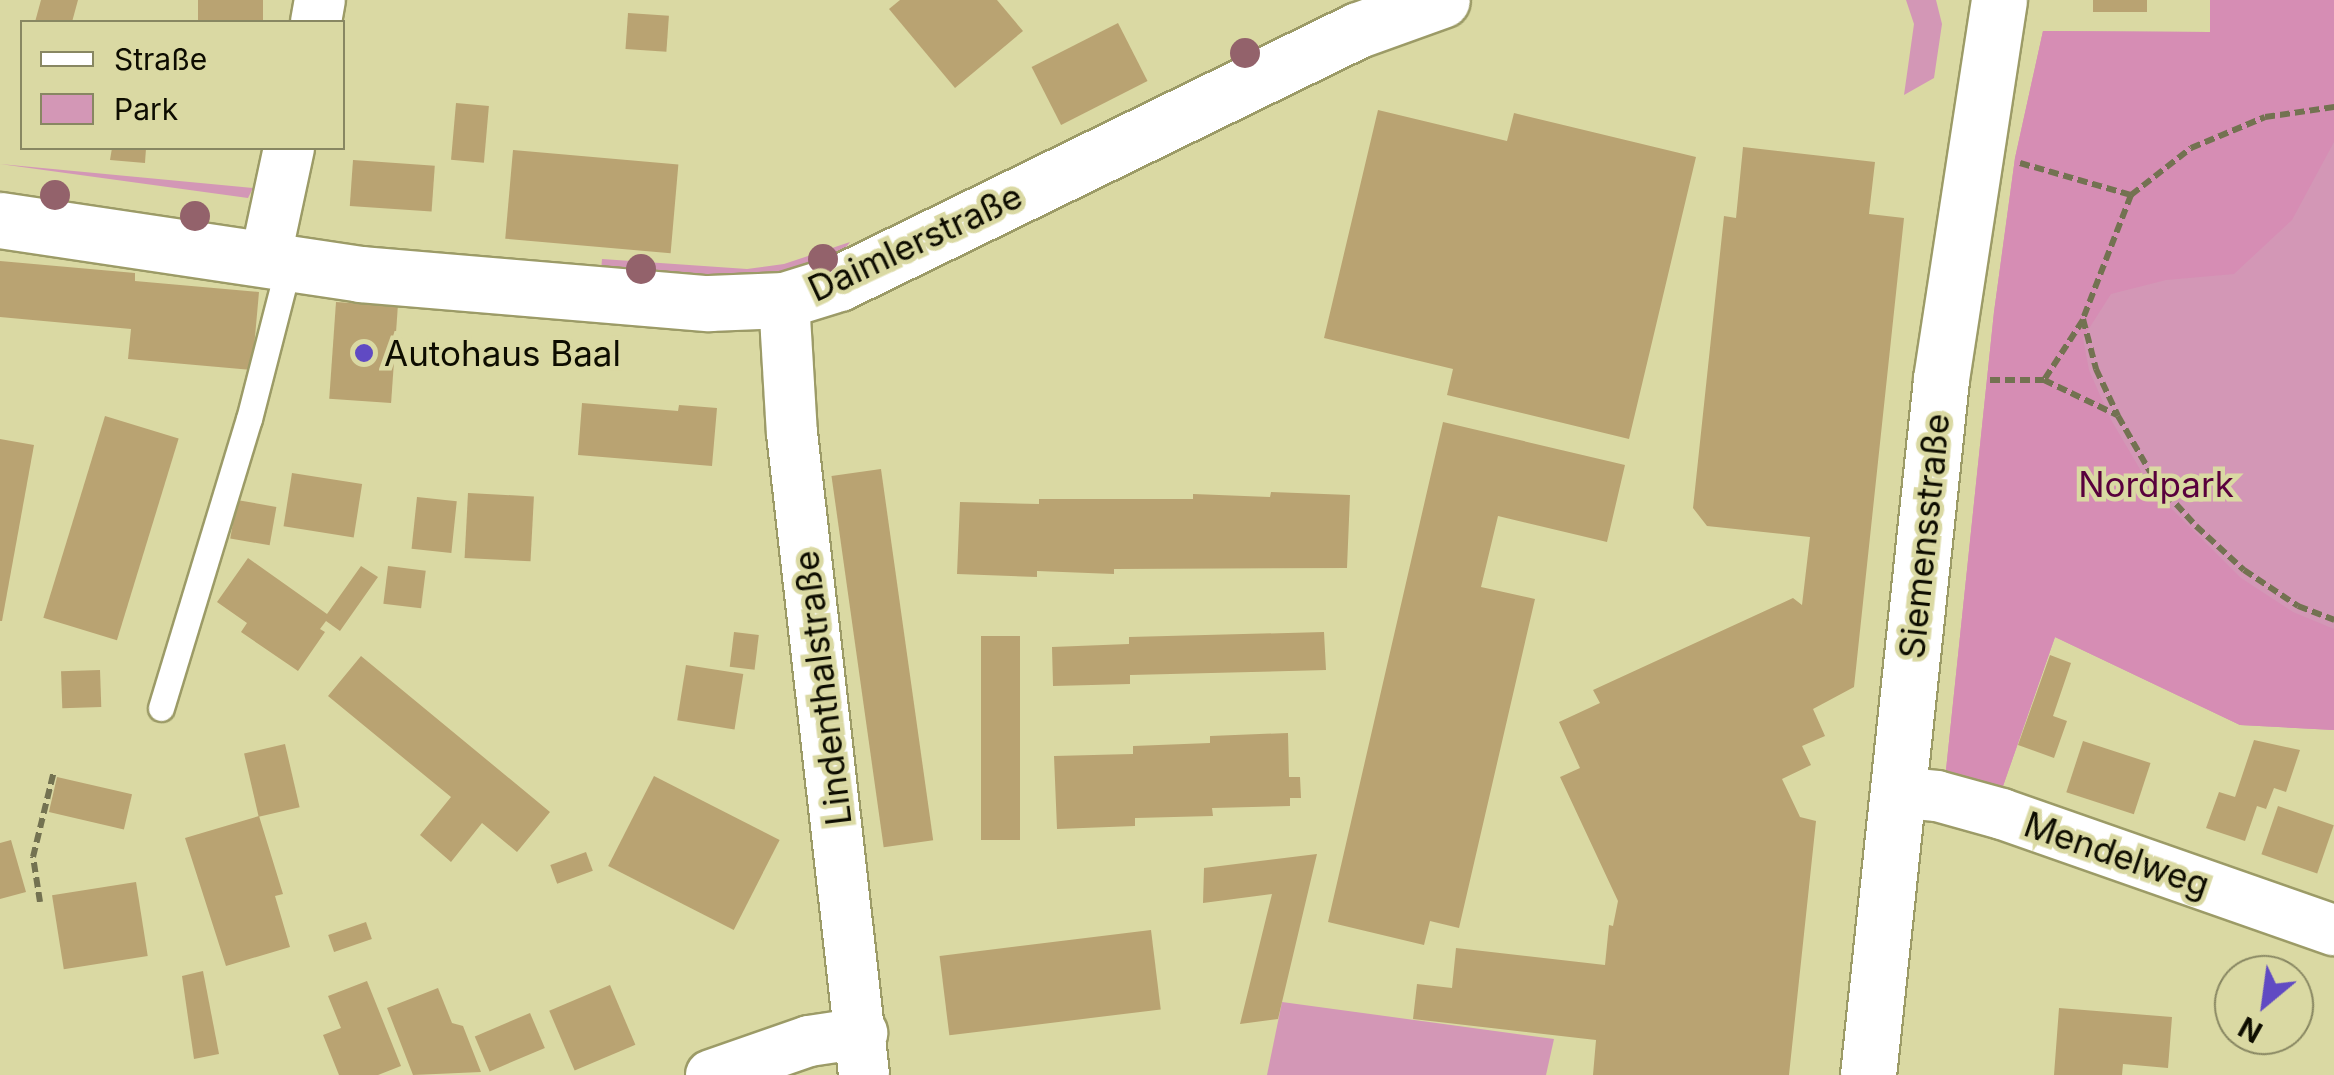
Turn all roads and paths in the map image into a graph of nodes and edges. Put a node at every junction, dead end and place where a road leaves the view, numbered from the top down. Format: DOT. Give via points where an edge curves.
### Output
graph roads {
  1 [pos="1442,0"];
  2 [pos="1999,0"];
  3 [pos="1388,8"];
  4 [pos="2334,107"];
  5 [pos="1976,148"];
  6 [pos="290,150"];
  7 [pos="2131,196"];
  8 [pos="0,220"];
  9 [pos="277,262"];
  10 [pos="784,300"];
  11 [pos="2084,319"];
  12 [pos="2118,416"];
  13 [pos="2334,620"];
  14 [pos="161,708"];
  15 [pos="54,770"];
  16 [pos="1896,792"];
  17 [pos="40,902"];
  18 [pos="2334,930"];
  19 [pos="863,1054"];
  20 [pos="710,1075"];
  21 [pos="1868,1075"];
  1 -- 3 [label="street, Daimlerstraße"];
  2 -- 5 [label="street, Siemensstraße"];
  3 -- 10 [label="street, Daimlerstraße" via="863,272"];
  4 -- 7 [label="path" via="2265,117 2191,148"];
  5 -- 7 [label="path"];
  5 -- 16 [label="street, Siemensstraße" via="1941,379"];
  6 -- 9 [label="street"];
  7 -- 11 [label="path"];
  8 -- 9 [label="street, Daimlerstraße"];
  9 -- 10 [label="street, Daimlerstraße" via="709,303"];
  9 -- 14 [label="lane" via="249,419"];
  10 -- 19 [label="street, Lindenthalstraße" via="792,433"];
  11 -- 12 [label="path" via="2096,369"];
  11 -- 12 [label="path" via="2044,380"];
  12 -- 13 [label="path" via="2156,482 2196,526 2244,570 2298,606"];
  15 -- 17 [label="path" via="33,857"];
  16 -- 18 [label="street, Mendelweg" via="2002,814"];
  16 -- 21 [label="street, Siemensstraße"];
  19 -- 20 [label="street" via="809,1041"];
}
